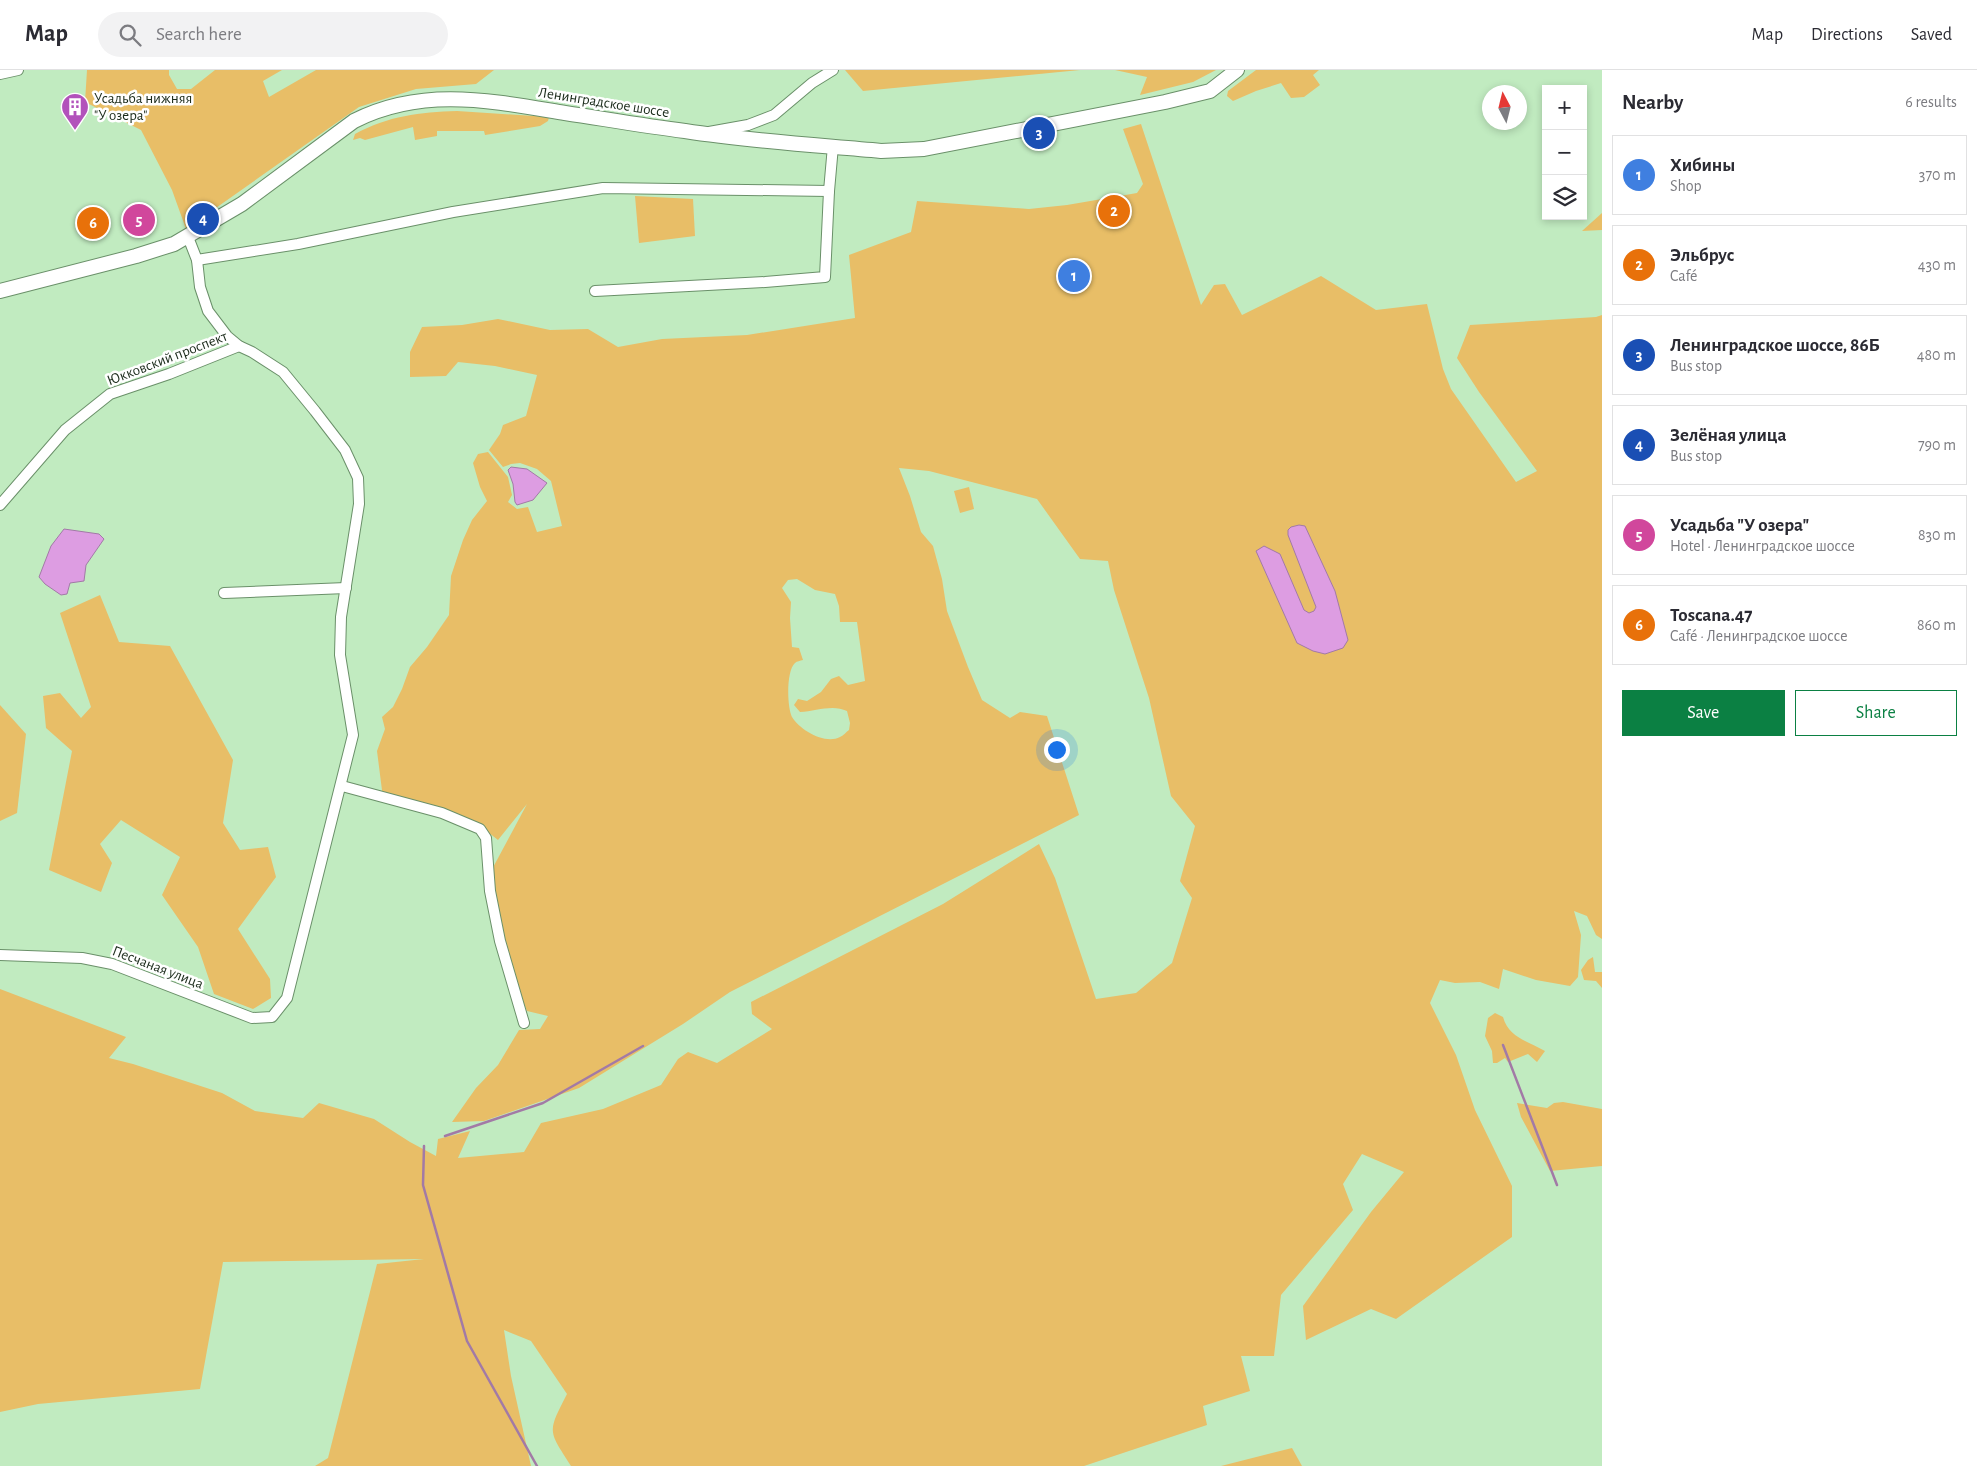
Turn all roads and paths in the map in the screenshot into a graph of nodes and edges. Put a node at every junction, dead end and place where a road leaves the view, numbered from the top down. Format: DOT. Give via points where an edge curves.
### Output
graph roads {
  1 [pos="18,70"];
  2 [pos="833,70"];
  3 [pos="1237,70"];
  4 [pos="0,74"];
  5 [pos="702,134"];
  6 [pos="833,146"];
  7 [pos="829,191"];
  8 [pos="188,238"];
  9 [pos="197,260"];
  10 [pos="0,291"];
  11 [pos="595,292"];
  12 [pos="239,346"];
  13 [pos="0,505"];
  14 [pos="346,588"];
  15 [pos="224,593"];
  16 [pos="342,786"];
  17 [pos="0,955"];
  18 [pos="524,1023"];
  1 -- 4 [label="street"];
  2 -- 5 [label="street" via="774,115 748,125"];
  3 -- 6 [label="main road, Ленинградское шоссе" via="1210,91 924,149"];
  5 -- 6 [label="main road, Ленинградское шоссе"];
  5 -- 8 [label="main road, Ленинградское шоссе" via="496,101 421,100 369,113 354,121 242,204"];
  6 -- 7 [label="street"];
  7 -- 9 [label="street" via="603,188 453,212"];
  7 -- 11 [label="street" via="825,277"];
  8 -- 9 [label="street"];
  8 -- 10 [label="main road, Ленинградское шоссе" via="136,256"];
  9 -- 12 [label="street" via="200,287 208,311"];
  12 -- 13 [label="street, Юкковский проспект" via="110,394 65,430"];
  12 -- 14 [label="street" via="283,372 345,450 358,478 359,504"];
  14 -- 15 [label="street"];
  14 -- 16 [label="street" via="340,655 354,735"];
  16 -- 17 [label="street, Песчаная улица" via="287,998 272,1018 252,1018 112,964 82,958"];
  16 -- 18 [label="street" via="442,813 480,829 486,838 490,891 500,941"];
}
